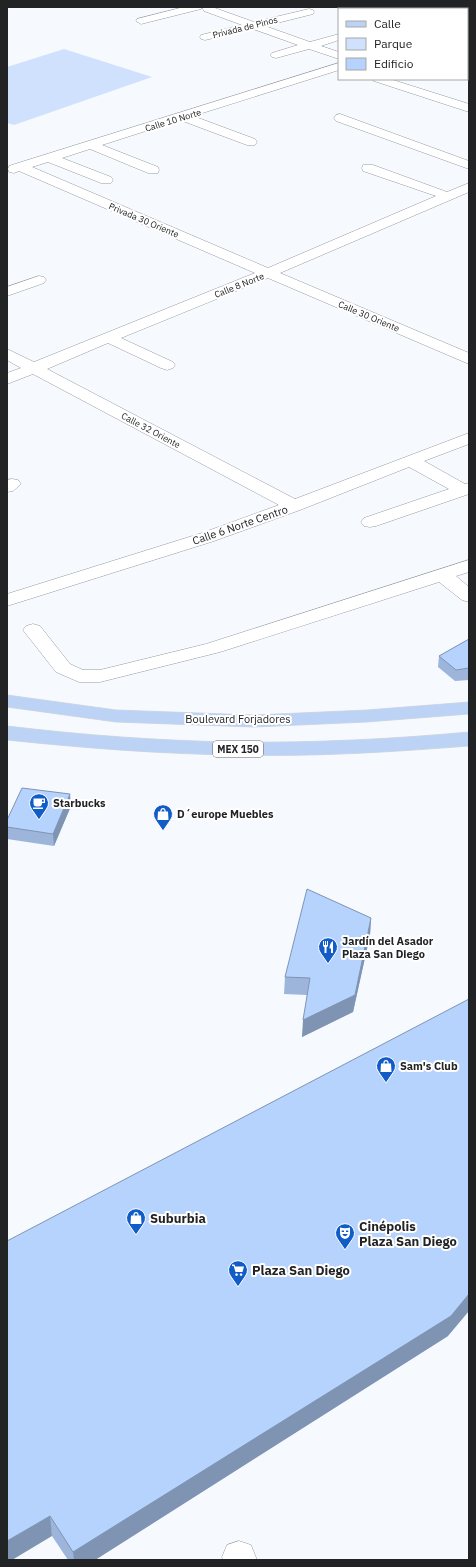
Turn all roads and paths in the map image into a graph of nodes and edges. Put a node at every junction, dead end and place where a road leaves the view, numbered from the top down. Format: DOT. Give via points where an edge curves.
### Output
graph roads {
  1 [pos="196,7"];
  2 [pos="214,8"];
  3 [pos="309,12"];
  4 [pos="141,21"];
  5 [pos="259,24"];
  6 [pos="205,37"];
  7 [pos="338,37"];
  8 [pos="316,44"];
  9 [pos="338,49"];
  10 [pos="276,55"];
  11 [pos="338,55"];
  12 [pos="338,66"];
  13 [pos="381,80"];
  14 [pos="469,108"];
  15 [pos="183,117"];
  16 [pos="340,118"];
  17 [pos="251,142"];
  18 [pos="91,145"];
  19 [pos="48,158"];
  20 [pos="469,165"];
  21 [pos="368,168"];
  22 [pos="13,169"];
  23 [pos="153,170"];
  24 [pos="106,180"];
  25 [pos="469,187"];
  26 [pos="447,196"];
  27 [pos="268,273"];
  28 [pos="39,280"];
  29 [pos="7,292"];
  30 [pos="109,338"];
  31 [pos="7,354"];
  32 [pos="469,359"];
  33 [pos="167,365"];
  34 [pos="33,368"];
  35 [pos="7,379"];
  36 [pos="469,438"];
  37 [pos="419,457"];
  38 [pos="467,486"];
  39 [pos="294,506"];
  40 [pos="370,522"];
  41 [pos="469,566"];
  42 [pos="442,575"];
  43 [pos="469,596"];
  44 [pos="7,600"];
  45 [pos="33,630"];
  46 [pos="7,701"];
  47 [pos="469,708"];
  48 [pos="7,733"];
  49 [pos="469,738"];
  1 -- 2 [label="street"];
  1 -- 4 [label="street"];
  2 -- 5 [label="street"];
  3 -- 5 [label="street, Privada de Pinos"];
  5 -- 6 [label="street, Privada de Pinos"];
  5 -- 8 [label="street"];
  7 -- 8 [label="street"];
  8 -- 9 [label="street"];
  8 -- 10 [label="street"];
  8 -- 11 [label="street"];
  12 -- 15 [label="street, Calle 10 Norte"];
  13 -- 14 [label="street"];
  15 -- 17 [label="street"];
  15 -- 18 [label="street, Calle 10 Norte"];
  16 -- 20 [label="street"];
  18 -- 19 [label="street, Calle 10 Norte"];
  18 -- 23 [label="street"];
  19 -- 22 [label="street, Calle 10 Norte"];
  19 -- 24 [label="street"];
  21 -- 26 [label="street"];
  22 -- 27 [label="street, Privada 30 Oriente"];
  25 -- 26 [label="street, Calle 8 Norte"];
  26 -- 27 [label="street, Calle 8 Norte"];
  27 -- 30 [label="street, Calle 8 Norte"];
  27 -- 32 [label="street, Calle 30 Oriente"];
  28 -- 29 [label="street"];
  30 -- 33 [label="street"];
  30 -- 34 [label="street, Calle 8 Norte"];
  31 -- 34 [label="street, Calle 32 Oriente"];
  34 -- 35 [label="street, Calle 8 Norte"];
  34 -- 39 [label="street, Calle 32 Oriente"];
  36 -- 37 [label="street, Calle 6 Norte Centro"];
  37 -- 38 [label="street"];
  37 -- 39 [label="street, Calle 6 Norte Centro"];
  38 -- 40 [label="street"];
  39 -- 44 [label="street, Calle 6 Norte Centro" via="208,537"];
  41 -- 42 [label="street"];
  42 -- 43 [label="street"];
  42 -- 45 [label="street" via="213,648 100,676 79,676 63,668"];
  46 -- 47 [label="main road, Boulevard Forjadores" via="116,716 254,721"];
  48 -- 49 [label="main road, MEX 150" via="104,743 255,750 359,747"];
}
